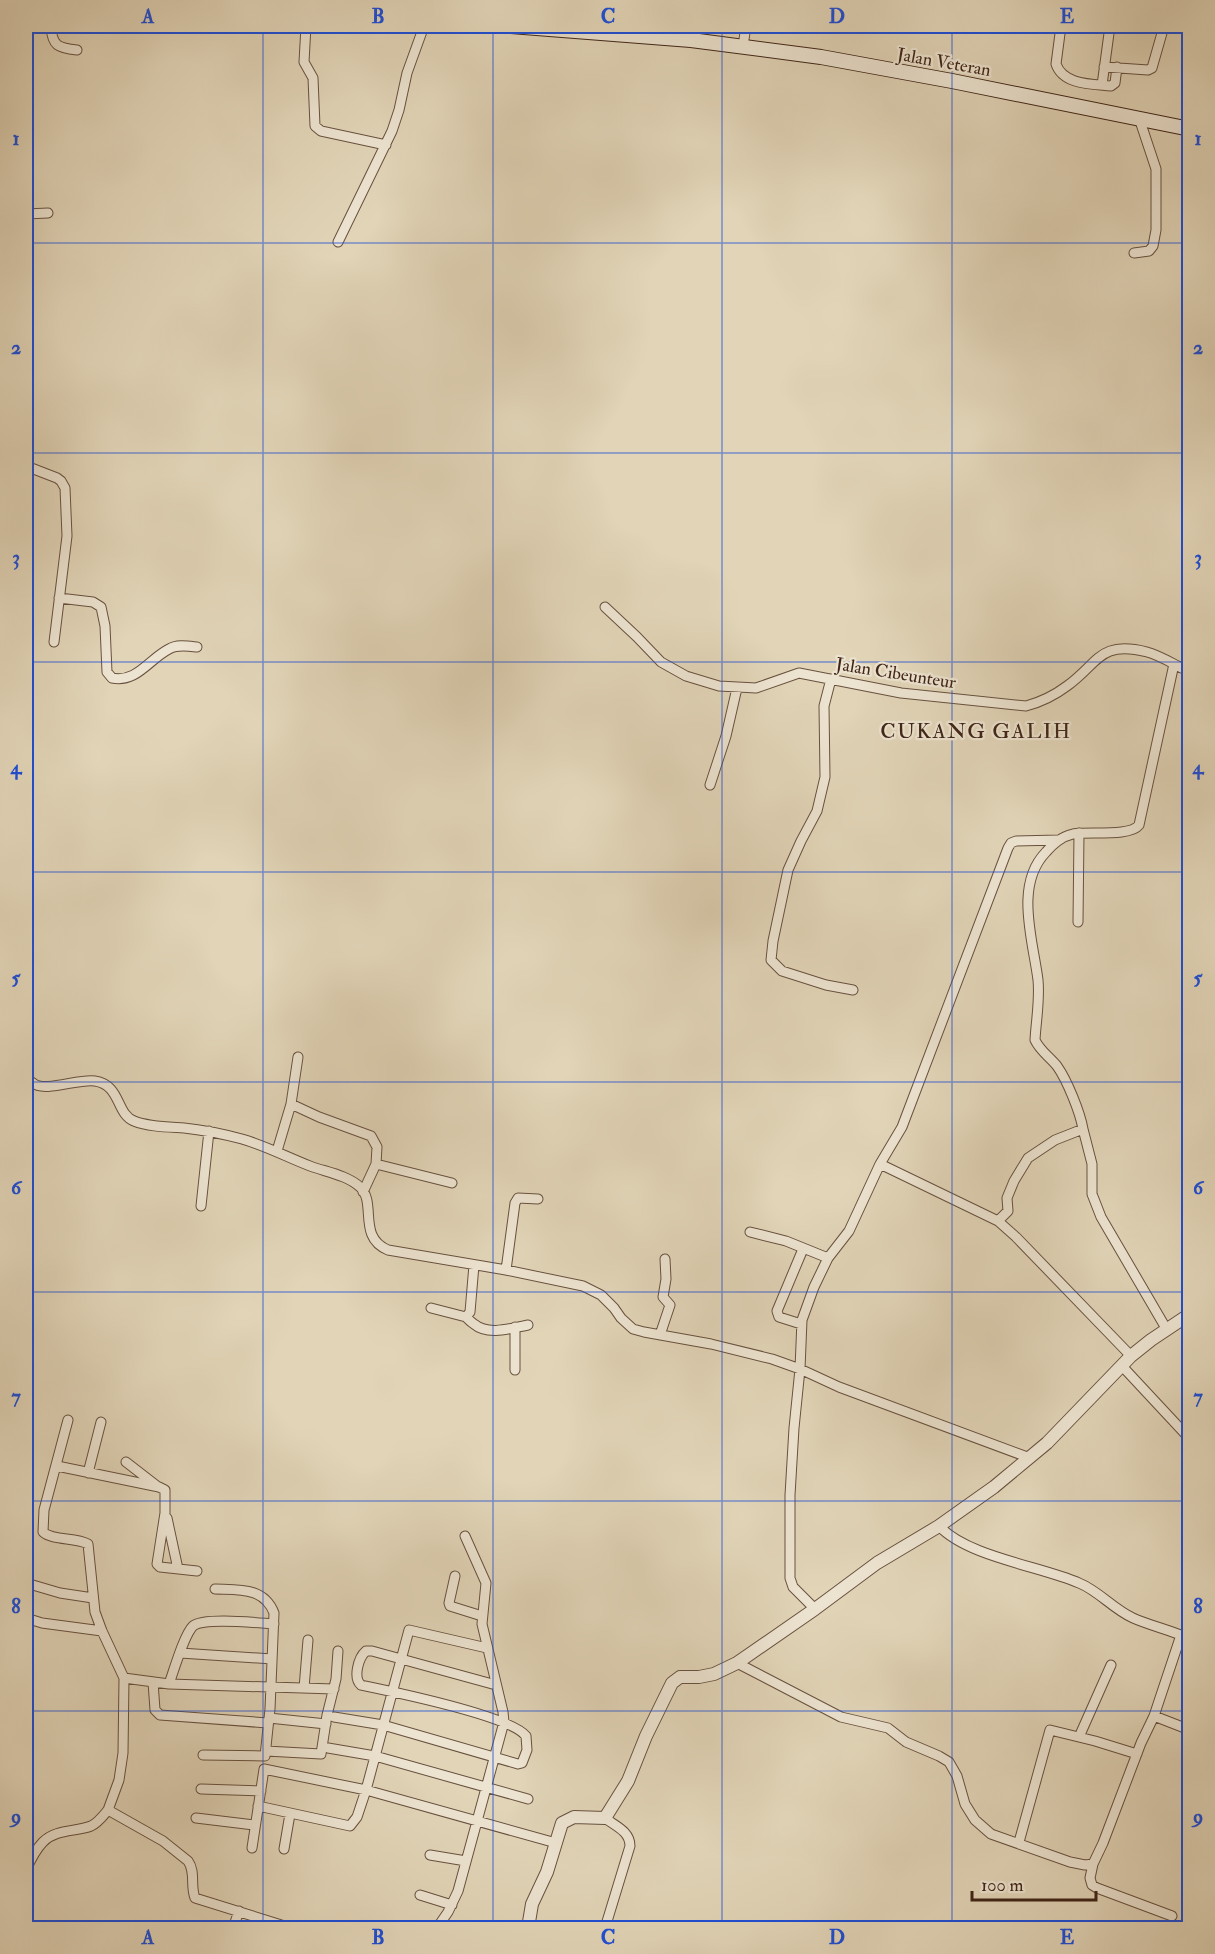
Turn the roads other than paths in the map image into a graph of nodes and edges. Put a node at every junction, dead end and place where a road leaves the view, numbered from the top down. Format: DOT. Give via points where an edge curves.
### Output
graph roads {
  1 [pos="51,26"];
  2 [pos="306,26"];
  3 [pos="424,26"];
  4 [pos="511,26"];
  5 [pos="746,26"];
  6 [pos="1061,26"];
  7 [pos="1110,26"];
  8 [pos="1158,26"];
  9 [pos="1164,26"];
  10 [pos="615,30"];
  11 [pos="743,46"];
  12 [pos="77,50"];
  13 [pos="1104,67"];
  14 [pos="1117,68"];
  15 [pos="1152,68"];
  16 [pos="1102,85"];
  17 [pos="1139,118"];
  18 [pos="1190,129"];
  19 [pos="386,145"];
  20 [pos="48,213"];
  21 [pos="26,214"];
  22 [pos="338,242"];
  23 [pos="1134,253"];
  24 [pos="26,466"];
  25 [pos="59,598"];
  26 [pos="605,608"];
  27 [pos="54,642"];
  28 [pos="197,647"];
  29 [pos="1174,664"];
  30 [pos="1190,672"];
  31 [pos="831,679"];
  32 [pos="737,688"];
  33 [pos="710,785"];
  34 [pos="1078,833"];
  35 [pos="1058,840"];
  36 [pos="1078,921"];
  37 [pos="853,990"];
  38 [pos="298,1057"];
  39 [pos="26,1072"];
  40 [pos="291,1104"];
  41 [pos="1083,1129"];
  42 [pos="209,1131"];
  43 [pos="277,1151"];
  44 [pos="376,1164"];
  45 [pos="880,1164"];
  46 [pos="452,1183"];
  47 [pos="363,1192"];
  48 [pos="538,1199"];
  49 [pos="201,1206"];
  50 [pos="998,1221"];
  51 [pos="750,1232"];
  52 [pos="803,1249"];
  53 [pos="828,1258"];
  54 [pos="665,1260"];
  55 [pos="474,1265"];
  56 [pos="506,1270"];
  57 [pos="431,1308"];
  58 [pos="1190,1314"];
  59 [pos="466,1317"];
  60 [pos="801,1324"];
  61 [pos="528,1325"];
  62 [pos="515,1327"];
  63 [pos="1167,1330"];
  64 [pos="660,1335"];
  65 [pos="1131,1356"];
  66 [pos="1122,1366"];
  67 [pos="800,1369"];
  68 [pos="515,1370"];
  69 [pos="69,1420"];
  70 [pos="101,1422"];
  71 [pos="1190,1439"];
  72 [pos="1030,1458"];
  73 [pos="57,1466"];
  74 [pos="88,1473"];
  75 [pos="122,1479"];
  76 [pos="159,1487"];
  77 [pos="165,1513"];
  78 [pos="939,1526"];
  79 [pos="465,1536"];
  80 [pos="178,1569"];
  81 [pos="197,1571"];
  82 [pos="455,1576"];
  83 [pos="26,1583"];
  84 [pos="215,1589"];
  85 [pos="93,1598"];
  86 [pos="815,1609"];
  87 [pos="482,1616"];
  88 [pos="26,1618"];
  89 [pos="274,1624"];
  90 [pos="102,1631"];
  91 [pos="1185,1637"];
  92 [pos="308,1640"];
  93 [pos="487,1648"];
  94 [pos="338,1651"];
  95 [pos="180,1653"];
  96 [pos="272,1659"];
  97 [pos="401,1660"];
  98 [pos="736,1663"];
  99 [pos="1111,1665"];
  100 [pos="124,1678"];
  101 [pos="153,1682"];
  102 [pos="169,1684"];
  103 [pos="496,1685"];
  104 [pos="271,1687"];
  105 [pos="304,1688"];
  106 [pos="334,1689"];
  107 [pos="393,1692"];
  108 [pos="1154,1716"];
  109 [pos="334,1717"];
  110 [pos="268,1721"];
  111 [pos="504,1722"];
  112 [pos="326,1724"];
  113 [pos="383,1725"];
  114 [pos="1190,1730"];
  115 [pos="1079,1737"];
  116 [pos="328,1748"];
  117 [pos="266,1751"];
  118 [pos="1137,1754"];
  119 [pos="203,1755"];
  120 [pos="375,1756"];
  121 [pos="494,1757"];
  122 [pos="487,1786"];
  123 [pos="201,1789"];
  124 [pos="366,1790"];
  125 [pos="261,1791"];
  126 [pos="528,1799"];
  127 [pos="258,1806"];
  128 [pos="108,1810"];
  129 [pos="290,1814"];
  130 [pos="196,1818"];
  131 [pos="604,1818"];
  132 [pos="478,1820"];
  133 [pos="254,1826"];
  134 [pos="1019,1842"];
  135 [pos="556,1843"];
  136 [pos="252,1848"];
  137 [pos="284,1849"];
  138 [pos="430,1855"];
  139 [pos="466,1861"];
  140 [pos="1093,1864"];
  141 [pos="26,1870"];
  142 [pos="420,1895"];
  143 [pos="452,1905"];
  144 [pos="238,1911"];
  145 [pos="1172,1916"];
  146 [pos="233,1929"];
  147 [pos="291,1929"];
  148 [pos="437,1929"];
  149 [pos="528,1929"];
  150 [pos="605,1929"];
  1 -- 12 [label="street" via="56,44"];
  2 -- 19 [label="street" via="304,62 313,78 315,126 321,131"];
  3 -- 19 [label="street"];
  4 -- 10 [label="main road, Jalan Veteran"];
  5 -- 11 [label="street"];
  6 -- 16 [label="street" via="1057,68 1068,80"];
  7 -- 13 [label="street"];
  8 -- 15 [label="street"];
  9 -- 15 [label="street"];
  10 -- 11 [label="main road, Jalan Veteran"];
  11 -- 17 [label="main road, Jalan Veteran" via="821,57"];
  13 -- 14 [label="street"];
  13 -- 16 [label="street"];
  14 -- 15 [label="street"];
  14 -- 16 [label="street" via="1115,83"];
  17 -- 18 [label="main road, Jalan Veteran"];
  17 -- 23 [label="street" via="1156,169 1156,230 1149,251"];
  19 -- 22 [label="street"];
  20 -- 21 [label="street"];
  24 -- 25 [label="street" via="57,478 65,488 67,536"];
  25 -- 27 [label="street"];
  25 -- 28 [label="street" via="93,602 101,607 107,672 112,678 133,676 170,648"];
  26 -- 32 [label="street, Jalan Cibeunteur" via="673,670 710,684"];
  29 -- 30 [label="street, Jalan Cibeunteur"];
  29 -- 31 [label="street, Jalan Cibeunteur" via="1150,653 1113,650 1093,661 1069,685 1026,706 901,693"];
  29 -- 34 [label="street" via="1140,825 1130,832"];
  31 -- 32 [label="street, Jalan Cibeunteur" via="794,674 756,688"];
  31 -- 37 [label="street" via="824,706 825,777 817,811 788,870 771,960 782,971"];
  32 -- 33 [label="street"];
  34 -- 35 [label="street"];
  34 -- 36 [label="street"];
  35 -- 41 [label="street" via="1038,860 1030,878 1028,926 1038,983 1035,1040 1064,1078"];
  35 -- 45 [label="street" via="1016,841 1008,848 902,1127"];
  38 -- 40 [label="street"];
  39 -- 42 [label="street" via="38,1086 84,1080 105,1084 116,1095 126,1116 143,1124"];
  40 -- 43 [label="street"];
  40 -- 44 [label="street" via="371,1136 377,1147"];
  41 -- 50 [label="street" via="1055,1140 1028,1158 1007,1198 1008,1211"];
  41 -- 63 [label="street" via="1092,1164 1094,1201"];
  42 -- 43 [label="street"];
  42 -- 49 [label="street"];
  43 -- 47 [label="street" via="343,1177"];
  44 -- 46 [label="street"];
  44 -- 47 [label="street"];
  45 -- 50 [label="street"];
  45 -- 53 [label="street" via="849,1231"];
  47 -- 55 [label="street" via="372,1236 383,1248"];
  48 -- 56 [label="street" via="518,1198 515,1203"];
  50 -- 65 [label="street"];
  51 -- 52 [label="street"];
  52 -- 53 [label="street"];
  52 -- 60 [label="street" via="777,1311 779,1317"];
  53 -- 60 [label="street"];
  54 -- 64 [label="street" via="663,1297 670,1305"];
  55 -- 56 [label="street"];
  55 -- 59 [label="street" via="470,1312"];
  56 -- 64 [label="street" via="594,1290 628,1325"];
  57 -- 59 [label="street"];
  58 -- 63 [label="street"];
  59 -- 62 [label="street" via="482,1328"];
  60 -- 67 [label="street"];
  61 -- 62 [label="street"];
  62 -- 68 [label="street"];
  63 -- 65 [label="street"];
  64 -- 67 [label="street" via="711,1344"];
  65 -- 66 [label="street"];
  66 -- 71 [label="street"];
  66 -- 72 [label="street"];
  67 -- 72 [label="street"];
  67 -- 86 [label="street" via="790,1495 789,1578"];
  69 -- 73 [label="street"];
  70 -- 74 [label="street"];
  72 -- 78 [label="street"];
  73 -- 74 [label="street"];
  73 -- 85 [label="street" via="44,1510 43,1532 88,1544"];
  74 -- 75 [label="street"];
  75 -- 76 [label="street"];
  75 -- 76 [label="street" via="127,1458"];
  76 -- 77 [label="street" via="166,1491"];
  77 -- 80 [label="street"];
  77 -- 80 [label="street" via="157,1564"];
  78 -- 86 [label="street" via="877,1563"];
  78 -- 91 [label="street" via="974,1548 1082,1584 1134,1619"];
  79 -- 87 [label="street" via="486,1585"];
  80 -- 81 [label="street"];
  82 -- 87 [label="street" via="450,1606"];
  83 -- 85 [label="street"];
  84 -- 89 [label="street" via="258,1594 271,1604"];
  85 -- 90 [label="street"];
  86 -- 98 [label="street"];
  87 -- 93 [label="street"];
  88 -- 90 [label="street"];
  89 -- 95 [label="street" via="196,1624"];
  89 -- 96 [label="street"];
  90 -- 100 [label="street"];
  91 -- 108 [label="street"];
  92 -- 105 [label="street"];
  93 -- 97 [label="street" via="409,1630"];
  93 -- 103 [label="street"];
  94 -- 106 [label="street"];
  95 -- 96 [label="street"];
  95 -- 102 [label="street"];
  96 -- 104 [label="street"];
  97 -- 103 [label="street"];
  97 -- 107 [label="street"];
  97 -- 107 [label="street" via="366,1651 356,1678 361,1685"];
  98 -- 131 [label="street" via="714,1674 680,1677 672,1683 628,1781"];
  98 -- 134 [label="street" via="842,1717 888,1728 906,1742 939,1756 953,1767 965,1804 975,1820 991,1834"];
  99 -- 115 [label="street"];
  100 -- 101 [label="street"];
  100 -- 128 [label="street" via="123,1753 119,1780"];
  101 -- 102 [label="street"];
  101 -- 110 [label="street" via="154,1710 160,1715"];
  102 -- 104 [label="street"];
  103 -- 111 [label="street"];
  104 -- 105 [label="street"];
  104 -- 110 [label="street"];
  105 -- 106 [label="street"];
  106 -- 112 [label="street"];
  107 -- 111 [label="street"];
  107 -- 113 [label="street"];
  108 -- 114 [label="street"];
  108 -- 118 [label="street"];
  109 -- 113 [label="street"];
  110 -- 112 [label="street"];
  110 -- 117 [label="street"];
  111 -- 121 [label="street"];
  111 -- 121 [label="street" via="524,1732 525,1759 518,1764"];
  112 -- 117 [label="street" via="321,1754"];
  113 -- 120 [label="street"];
  113 -- 121 [label="street"];
  115 -- 118 [label="street"];
  115 -- 134 [label="street" via="1048,1731"];
  116 -- 120 [label="street"];
  117 -- 119 [label="street" via="265,1756"];
  118 -- 140 [label="street"];
  120 -- 122 [label="street"];
  120 -- 124 [label="street"];
  121 -- 122 [label="street"];
  122 -- 126 [label="street"];
  122 -- 132 [label="street"];
  123 -- 125 [label="street"];
  124 -- 125 [label="street" via="264,1769"];
  124 -- 129 [label="street" via="350,1826"];
  124 -- 132 [label="street"];
  125 -- 127 [label="street"];
  127 -- 129 [label="street"];
  127 -- 133 [label="street"];
  128 -- 141 [label="street" via="90,1826 65,1831 43,1842"];
  128 -- 144 [label="street" via="163,1841 188,1861 195,1898"];
  129 -- 137 [label="street"];
  130 -- 133 [label="street"];
  131 -- 135 [label="street" via="580,1816 567,1820 562,1823"];
  131 -- 150 [label="street" via="630,1839"];
  132 -- 135 [label="street"];
  132 -- 139 [label="street"];
  133 -- 136 [label="street"];
  134 -- 140 [label="street" via="1070,1862"];
  135 -- 149 [label="street" via="532,1904"];
  138 -- 139 [label="street"];
  139 -- 143 [label="street"];
  140 -- 145 [label="street" via="1092,1885"];
  142 -- 143 [label="street"];
  143 -- 148 [label="street"];
  144 -- 146 [label="street"];
  144 -- 147 [label="street"];
}
